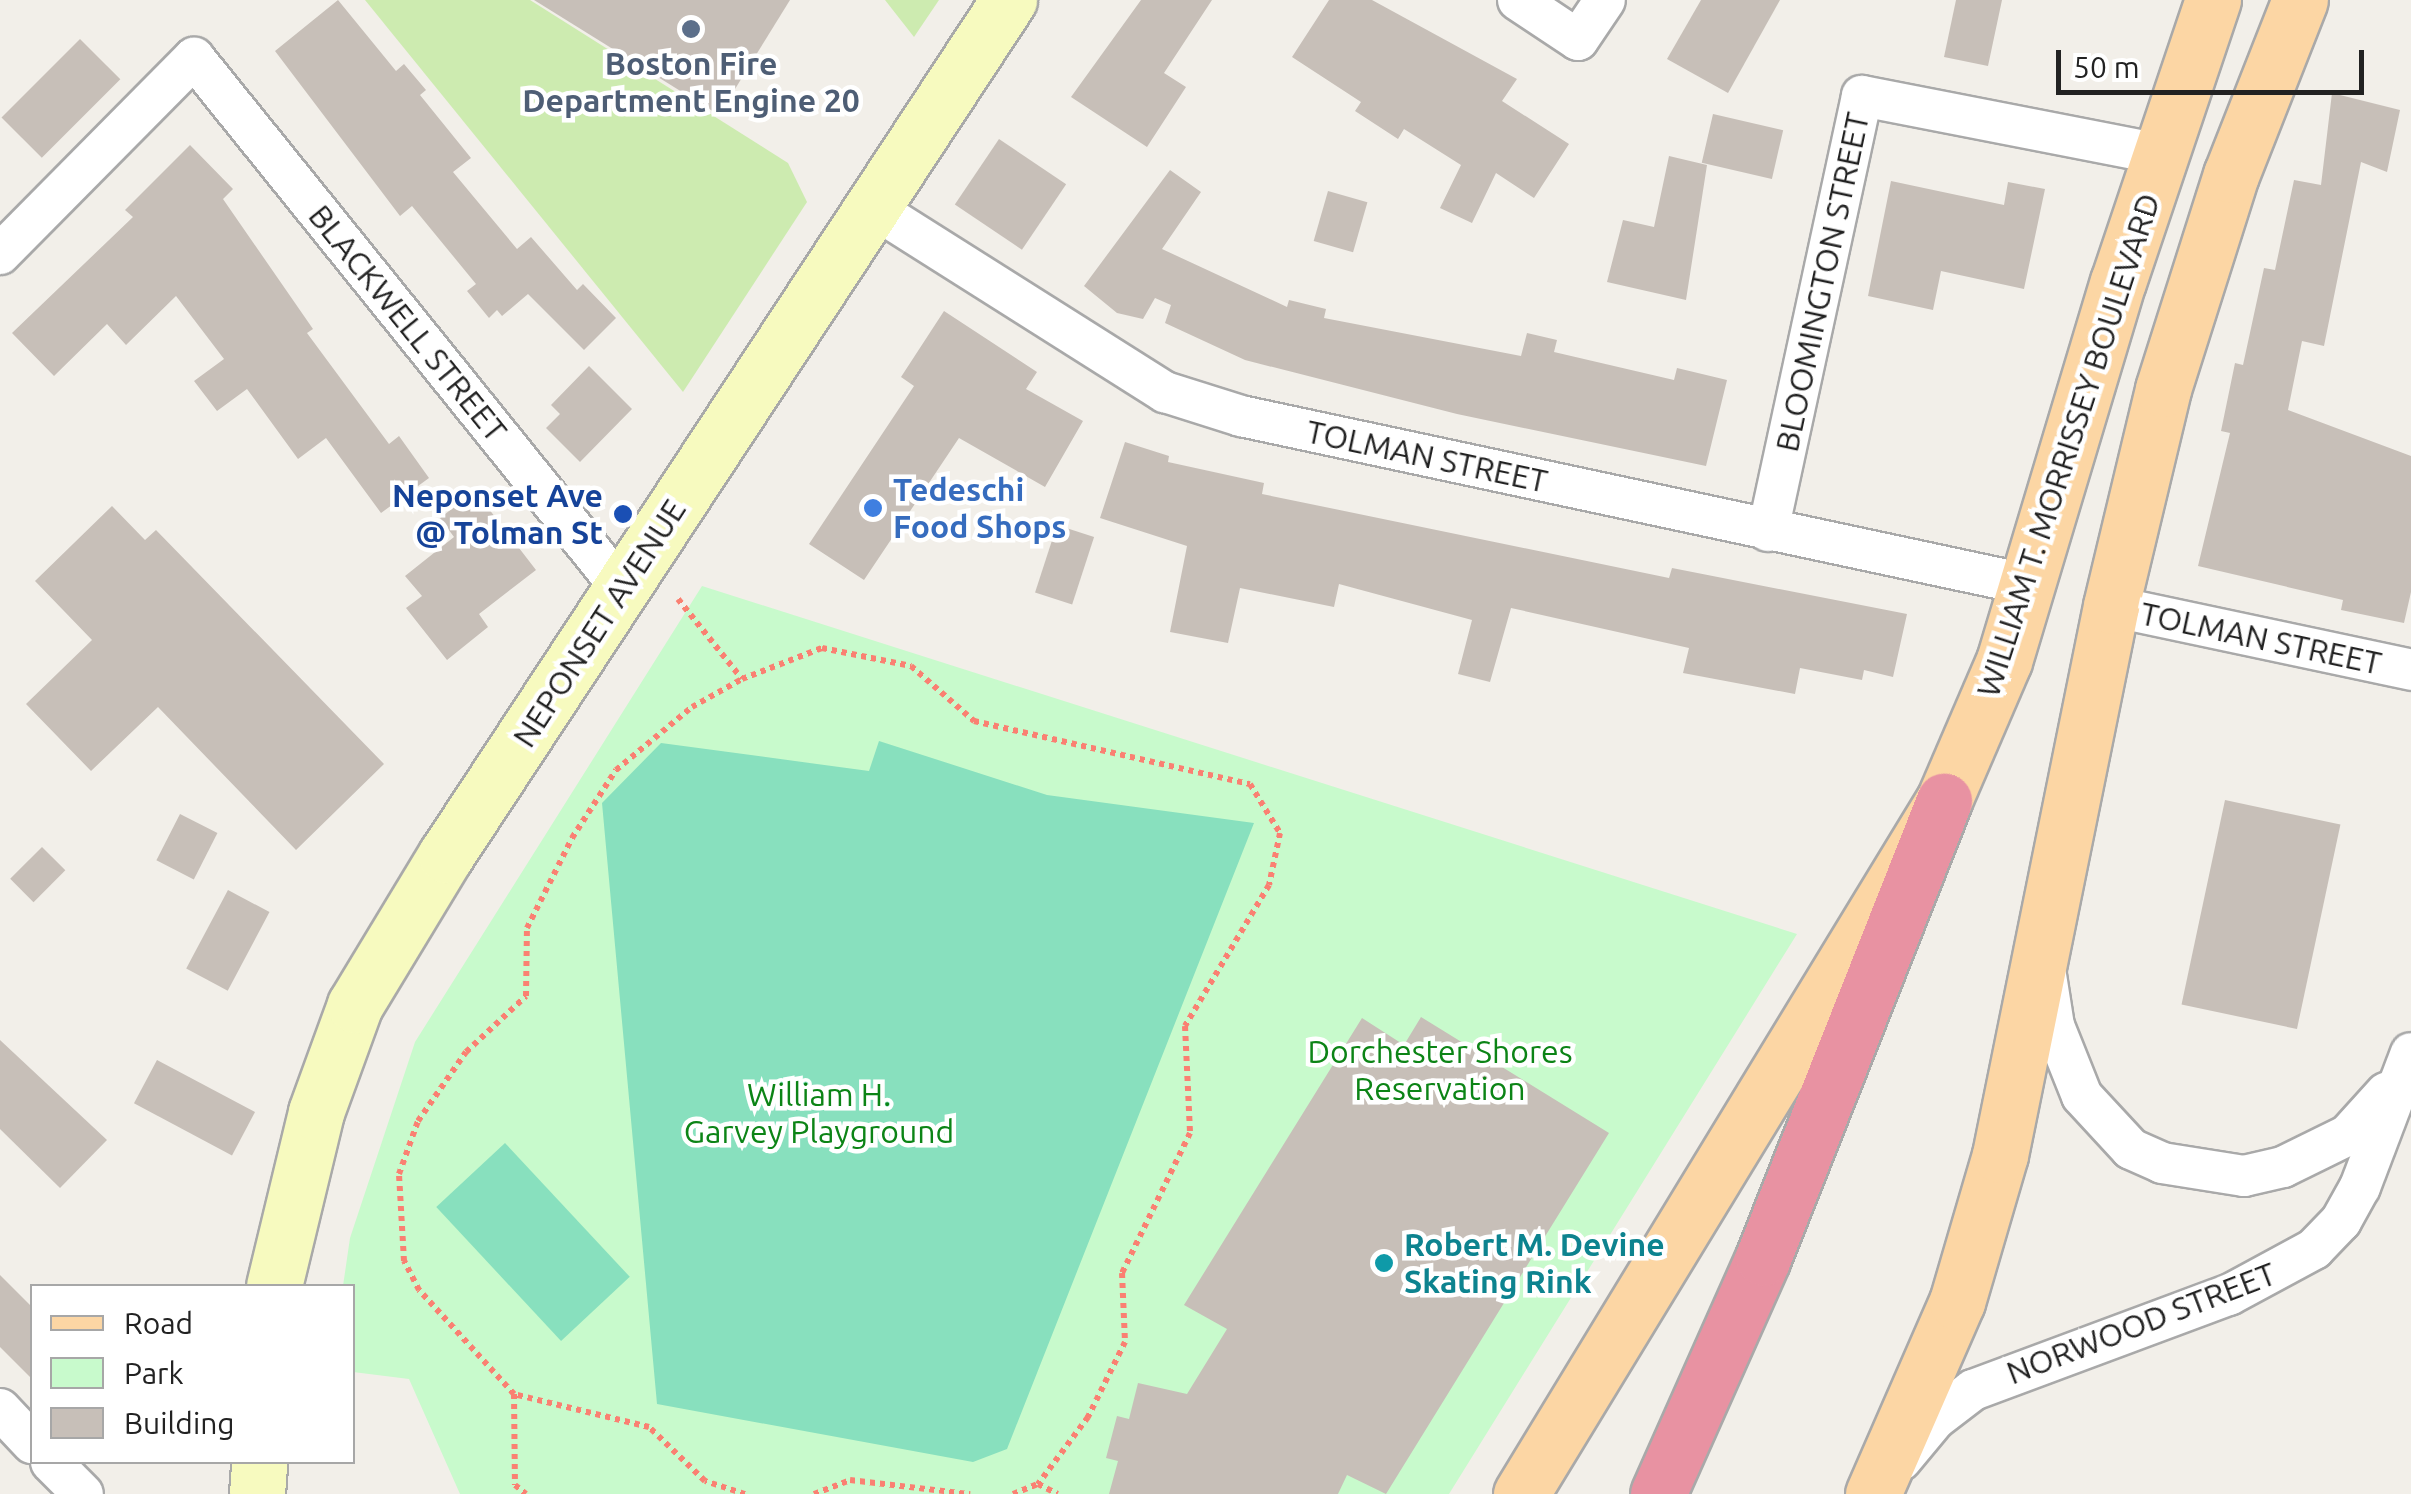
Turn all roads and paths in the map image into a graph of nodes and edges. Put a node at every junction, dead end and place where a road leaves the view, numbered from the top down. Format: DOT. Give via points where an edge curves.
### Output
graph roads {
  1 [pos="1009,0"];
  2 [pos="1518,0"];
  3 [pos="1605,0"];
  4 [pos="2213,0"];
  5 [pos="2300,0"];
  6 [pos="2161,154"];
  7 [pos="872,207"];
  8 [pos="0,254"];
  9 [pos="1768,531"];
  10 [pos="2030,585"];
  11 [pos="622,589"];
  12 [pos="678,599"];
  13 [pos="2111,606"];
  14 [pos="2411,670"];
  15 [pos="742,678"];
  16 [pos="1944,800"];
  17 [pos="2044,939"];
  18 [pos="2406,1064"];
  19 [pos="274,1284"];
  20 [pos="514,1394"];
  21 [pos="0,1409"];
  22 [pos="30,1440"];
  23 [pos="53,1464"];
  24 [pos="259,1464"];
  25 [pos="1038,1484"];
  26 [pos="83,1494"];
  27 [pos="257,1494"];
  28 [pos="526,1494"];
  29 [pos="745,1494"];
  30 [pos="814,1494"];
  31 [pos="970,1494"];
  32 [pos="1014,1494"];
  33 [pos="1058,1494"];
  34 [pos="1521,1494"];
  35 [pos="1658,1494"];
  36 [pos="1873,1494"];
  1 -- 7 [label="main road, NEPONSET AVENUE"];
  2 -- 3 [label="street" via="1578,40"];
  4 -- 6 [label="main road, WILLIAM T. MORRISSEY BOULEVARD"];
  5 -- 13 [label="main road" via="2185,313"];
  6 -- 9 [label="street, BLOOMINGTON STREET" via="1862,96"];
  6 -- 10 [label="main road, WILLIAM T. MORRISSEY BOULEVARD"];
  7 -- 9 [label="street, TOLMAN STREET" via="1165,392 1241,416"];
  7 -- 11 [label="main road, NEPONSET AVENUE"];
  8 -- 11 [label="street, BLACKWELL STREET" via="194,58"];
  9 -- 10 [label="street, TOLMAN STREET"];
  10 -- 16 [label="main road, WILLIAM T. MORRISSEY BOULEVARD"];
  11 -- 19 [label="main road, NEPONSET AVENUE" via="355,1005 316,1112"];
  12 -- 15 [label="path"];
  13 -- 14 [label="street, TOLMAN STREET"];
  13 -- 17 [label="main road"];
  15 -- 20 [label="path" via="692,707 616,770 527,928 526,996 466,1052 418,1121 399,1174 404,1261 419,1290"];
  15 -- 25 [label="path" via="822,648 911,666 974,721 1250,784 1280,832 1270,885 1184,1026 1190,1133 1122,1273 1125,1342 1088,1417"];
  16 -- 34 [label="main road, WILLIAM T. MORRISSEY BOULEVARD"];
  16 -- 35 [label="highway" via="1763,1258"];
  17 -- 18 [label="street, NORWOOD STREET" via="2054,1026 2082,1096 2130,1149 2162,1163 2244,1176 2283,1167 2348,1135"];
  17 -- 36 [label="main road" via="2000,1155 1957,1302"];
  18 -- 36 [label="street, NORWOOD STREET" via="2360,1186 2341,1221 2314,1249 2229,1295 1973,1390 1935,1419"];
  20 -- 28 [label="path" via="516,1485"];
  20 -- 29 [label="path" via="649,1428 705,1481"];
  21 -- 22 [label="street"];
  23 -- 26 [label="street"];
  24 -- 27 [label="main road"];
  25 -- 32 [label="path"];
  25 -- 33 [label="path"];
  30 -- 31 [label="path" via="850,1480"];
}
